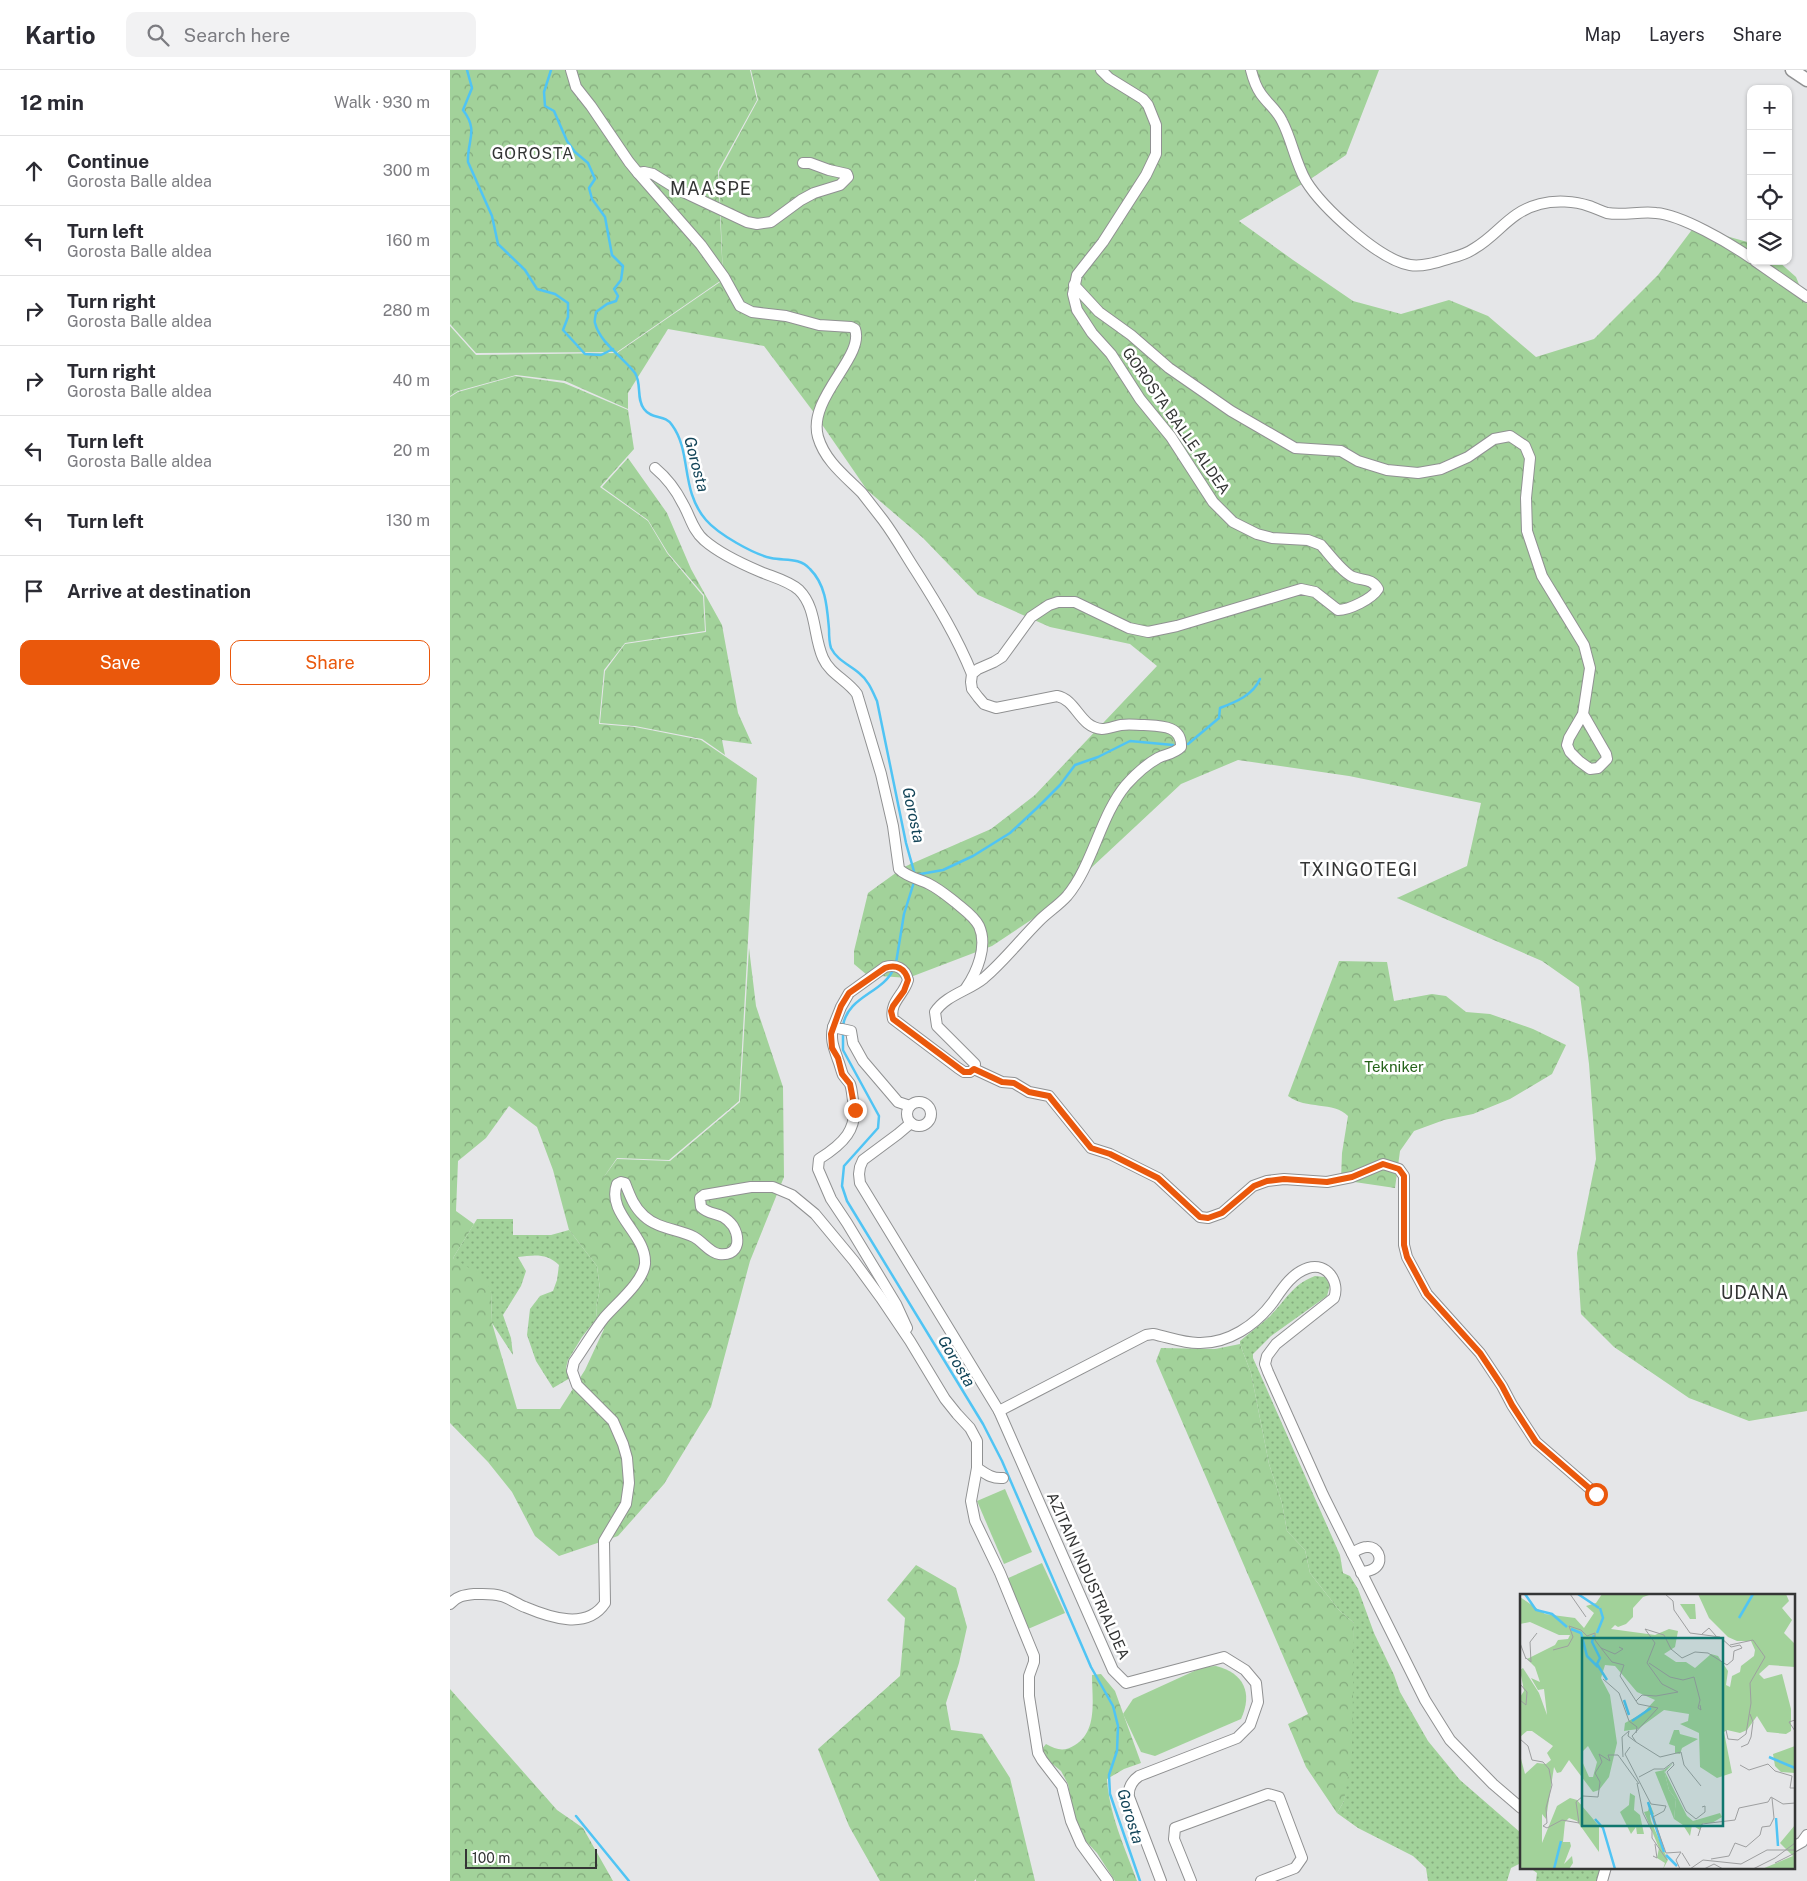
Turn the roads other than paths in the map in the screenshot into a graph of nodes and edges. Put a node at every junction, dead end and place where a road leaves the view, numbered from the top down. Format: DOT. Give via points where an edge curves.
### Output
graph roads {
  1 [pos="572,70"];
  2 [pos="1101,70"];
  3 [pos="1251,70"];
  4 [pos="1792,70"];
  5 [pos="1807,80"];
  6 [pos="803,163"];
  7 [pos="638,173"];
  8 [pos="1747,255"];
  9 [pos="1761,265"];
  10 [pos="1074,285"];
  11 [pos="1807,297"];
  12 [pos="655,468"];
  13 [pos="972,674"];
  14 [pos="1583,714"];
  15 [pos="965,989"];
  16 [pos="839,1028"];
  17 [pos="974,1069"];
  18 [pos="910,1106"];
  19 [pos="910,1123"];
  20 [pos="910,1341"];
  21 [pos="999,1412"];
  22 [pos="977,1468"];
  23 [pos="1003,1478"];
  24 [pos="1596,1494"];
  25 [pos="1352,1553"];
  26 [pos="1359,1569"];
  27 [pos="450,1604"];
  28 [pos="1520,1807"];
  29 [pos="1807,1835"];
  30 [pos="1794,1846"];
  31 [pos="1606,1868"];
  32 [pos="1108,1881"];
  33 [pos="1161,1881"];
  34 [pos="1191,1881"];
  35 [pos="1261,1881"];
  36 [pos="1602,1881"];
  1 -- 7 [label="street" via="576,87"];
  2 -- 10 [label="street" via="1148,105 1156,125 1156,154 1146,176 1083,266"];
  3 -- 8 [label="street" via="1261,94 1282,120 1306,181 1362,241 1400,263 1422,264 1466,253 1477,248 1520,212 1540,204 1563,202 1587,205 1606,213 1673,216"];
  4 -- 5 [label="street"];
  6 -- 7 [label="street" via="847,174 848,177 840,186 814,193 764,224 747,222 652,174"];
  7 -- 13 [label="street" via="701,244 740,306 752,312 786,316 819,326 851,327 855,330 853,350 826,394 820,412 819,440 832,464 864,495 894,537 942,612"];
  9 -- 11 [label="street"];
  10 -- 13 [label="street, GOROSTA BALLE ALDEA" via="1074,302 1092,333 1112,354 1140,399 1175,442 1204,490 1233,522 1272,538 1321,545 1353,577 1370,581 1378,589 1350,608 1338,610 1315,592 1301,589 1148,632 1129,628 1075,602 1058,602 1031,617 1002,656"];
  10 -- 14 [label="street, GOROSTA BALLE ALDEA" via="1098,312 1169,368 1231,411 1295,448 1341,451 1358,461 1387,470 1418,473 1441,469 1468,457 1494,439 1510,436 1525,446 1530,458 1527,531 1542,576 1584,645 1590,668"];
  12 -- 15 [label="street" via="673,487 705,541 735,560 798,589 808,603 824,660 857,694 881,774 893,826 898,869 940,891 968,913 980,930 982,944 978,964"];
  13 -- 15 [label="street" via="972,689 990,707 1002,708 1057,696 1068,700 1079,716 1093,726 1104,729 1130,724 1164,726 1176,732 1181,747 1158,758 1126,785 1068,895 998,966"];
  14 -- 14 [label="street, GOROSTA BALLE ALDEA" via="1606,754 1607,758 1598,768 1590,769 1579,761 1568,745"];
  15 -- 17 [label="street" via="940,1005 935,1019 943,1034 972,1060"];
  16 -- 17 [label="street" via="841,1006 849,993 885,968 895,966 904,971 908,980 891,1011 893,1019 964,1072"];
  16 -- 18 [label="street" via="851,1031 853,1042 868,1068 898,1102"];
  16 -- 20 [label="street" via="831,1034 832,1048 842,1074 850,1084 855,1110 846,1137 820,1159 818,1169 831,1199 896,1304"];
  17 -- 24 [label="street" via="1002,1082 1014,1083 1029,1092 1049,1096 1091,1148 1158,1178 1200,1217 1222,1213 1254,1186 1267,1181 1327,1182 1352,1177 1383,1164 1399,1169 1404,1176 1404,1245 1427,1294 1485,1360 1536,1442"];
  18 -- 19 [label="street" via="907,1115"];
  18 -- 19 [label="street" via="922,1102 931,1111 931,1116 927,1124"];
  19 -- 21 [label="street, AZITAIN INDUSTRIALDEA" via="863,1160 858,1174 860,1184"];
  20 -- 22 [label="street" via="977,1441"];
  20 -- 27 [label="street" via="854,1261 815,1214 792,1195 773,1187 751,1187 700,1198 700,1207 722,1215 737,1234 736,1250 717,1254 695,1237 645,1217 633,1204 625,1184 616,1184 618,1209 644,1248 645,1265 637,1281 603,1320 574,1362 572,1371 576,1385 613,1421 627,1458 630,1483 626,1504 604,1541 605,1602 593,1616 583,1620 565,1619 490,1594 459,1596"];
  21 -- 25 [label="street" via="1146,1335 1197,1343 1218,1341 1237,1334 1261,1316 1295,1275 1307,1268 1322,1268 1334,1280 1334,1298 1276,1344 1270,1350 1266,1364"];
  21 -- 33 [label="street, AZITAIN INDUSTRIALDEA" via="1113,1670 1120,1678 1126,1683 1224,1657 1245,1670 1256,1683 1258,1702 1250,1725 1237,1738 1133,1780 1128,1792"];
  22 -- 23 [label="street" via="990,1477"];
  22 -- 32 [label="street" via="971,1501 975,1520 1034,1656 1029,1696 1038,1753 1062,1786 1070,1821 1081,1844"];
  25 -- 26 [label="street"];
  25 -- 26 [label="street" via="1369,1546 1379,1555 1380,1561 1375,1568"];
  26 -- 28 [label="street" via="1425,1700 1450,1740"];
  29 -- 30 [label="street"];
  31 -- 36 [label="street"];
  34 -- 35 [label="street" via="1174,1839 1175,1828 1268,1794 1279,1797 1302,1858 1295,1868"];
}
